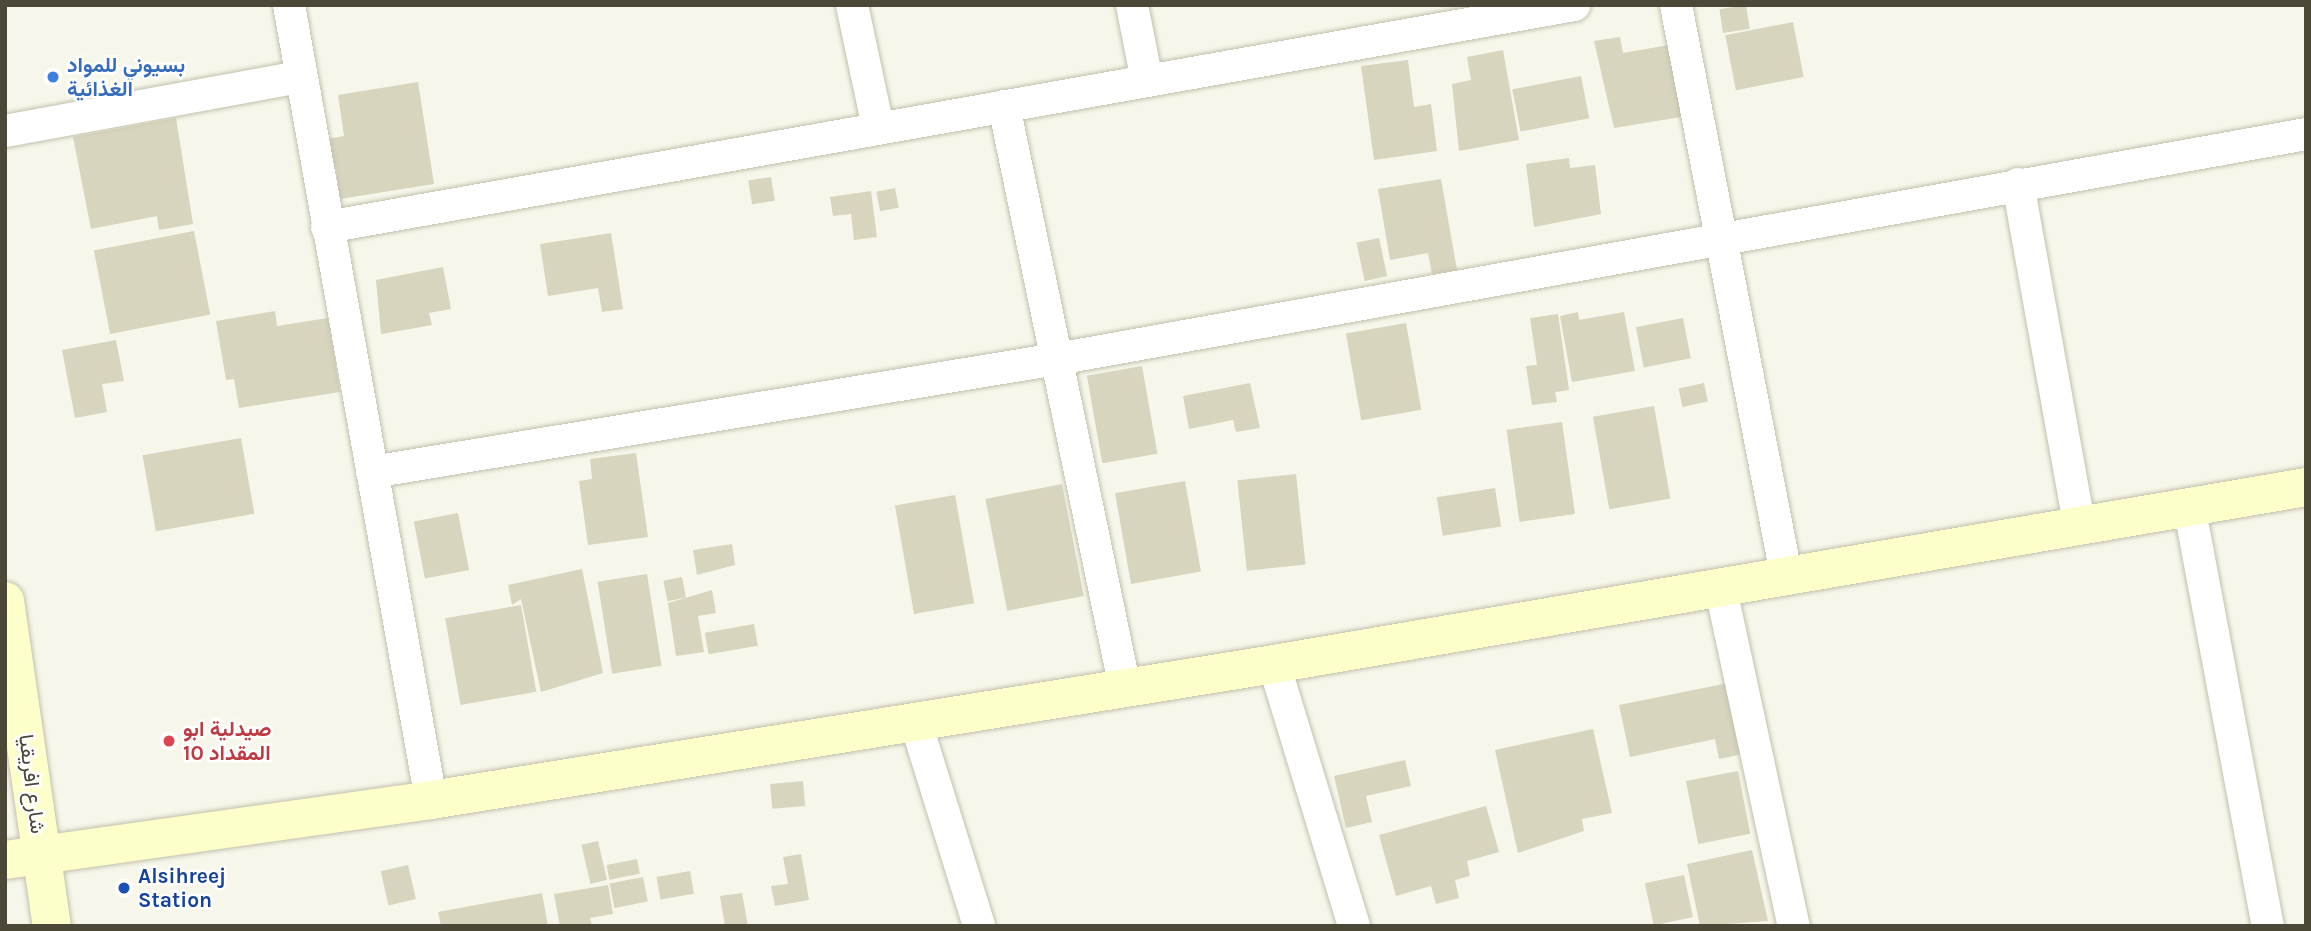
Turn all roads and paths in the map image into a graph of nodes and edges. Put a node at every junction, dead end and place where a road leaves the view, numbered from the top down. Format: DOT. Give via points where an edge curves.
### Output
graph roads {
  1 [pos="289,5"];
  2 [pos="852,5"];
  3 [pos="1132,5"];
  4 [pos="1574,5"];
  5 [pos="1676,5"];
  6 [pos="299,77"];
  7 [pos="1147,81"];
  8 [pos="1004,106"];
  9 [pos="878,127"];
  10 [pos="5,131"];
  11 [pos="2306,134"];
  12 [pos="2018,184"];
  13 [pos="327,228"];
  14 [pos="1721,238"];
  15 [pos="1057,359"];
  16 [pos="372,472"];
  17 [pos="2306,487"];
  18 [pos="2189,505"];
  19 [pos="2079,524"];
  20 [pos="1786,573"];
  21 [pos="1720,585"];
  22 [pos="5,601"];
  23 [pos="1275,664"];
  24 [pos="1125,688"];
  25 [pos="915,720"];
  26 [pos="431,800"];
  27 [pos="23,858"];
  28 [pos="52,926"];
  29 [pos="979,926"];
  30 [pos="1354,926"];
  31 [pos="1794,926"];
  32 [pos="2268,926"];
  1 -- 6 [label="street"];
  2 -- 9 [label="street"];
  3 -- 7 [label="street"];
  4 -- 7 [label="street"];
  5 -- 14 [label="street"];
  6 -- 10 [label="street"];
  6 -- 13 [label="street"];
  7 -- 8 [label="street"];
  8 -- 9 [label="street"];
  8 -- 15 [label="street"];
  9 -- 13 [label="street"];
  11 -- 12 [label="street"];
  12 -- 14 [label="street"];
  12 -- 19 [label="street"];
  13 -- 16 [label="street"];
  14 -- 15 [label="street"];
  14 -- 20 [label="street"];
  15 -- 16 [label="street"];
  15 -- 24 [label="street"];
  16 -- 26 [label="street"];
  17 -- 18 [label="street"];
  18 -- 19 [label="street"];
  18 -- 32 [label="street"];
  19 -- 20 [label="street"];
  20 -- 21 [label="street"];
  21 -- 23 [label="street"];
  21 -- 31 [label="street"];
  22 -- 27 [label="street, شارع افريقيا"];
  23 -- 24 [label="street"];
  23 -- 30 [label="street"];
  24 -- 25 [label="street"];
  25 -- 26 [label="street"];
  25 -- 29 [label="street"];
  26 -- 27 [label="street"];
  27 -- 28 [label="street, شارع افريقيا"];
}
